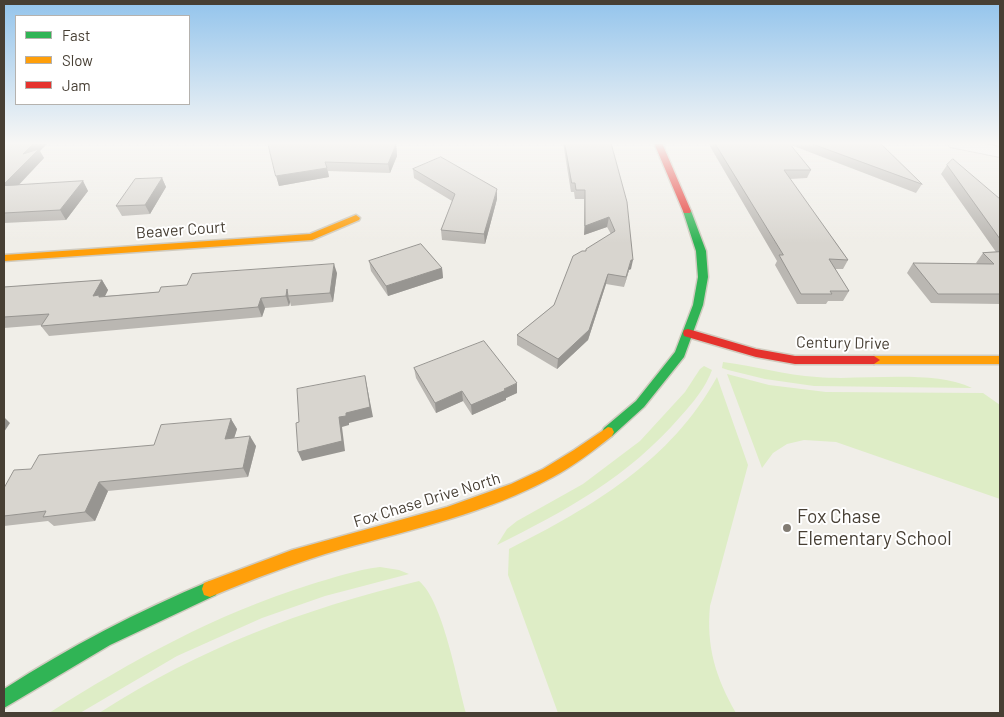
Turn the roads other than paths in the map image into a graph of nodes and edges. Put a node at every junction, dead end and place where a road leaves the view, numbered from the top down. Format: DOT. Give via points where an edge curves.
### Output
graph roads {
  1 [pos="672,176"];
  2 [pos="356,218"];
  3 [pos="4,258"];
  4 [pos="688,332"];
  5 [pos="1000,360"];
  6 [pos="4,698"];
  1 -- 4 [label="street, Fox Chase Drive North" via="701,251 700,296"];
  2 -- 3 [label="street, Beaver Court" via="312,237"];
  4 -- 5 [label="street, Century Drive" via="756,353 795,360"];
  4 -- 6 [label="street, Fox Chase Drive North" via="680,354 640,404 589,449 514,491 249,572 147,616"];
}
